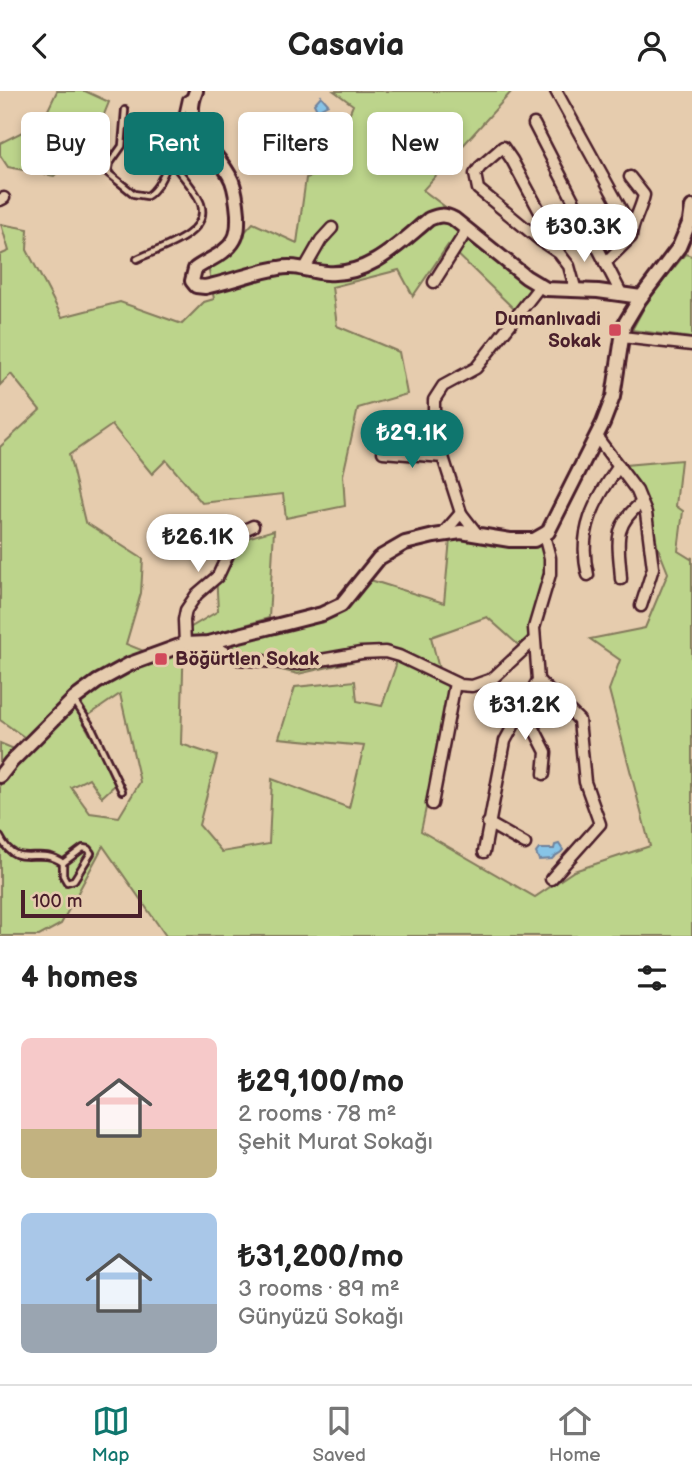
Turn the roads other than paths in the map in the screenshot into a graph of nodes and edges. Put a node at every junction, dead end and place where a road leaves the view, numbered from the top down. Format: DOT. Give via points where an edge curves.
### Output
graph roads {
  1 [pos="556,91"];
  2 [pos="195,94"];
  3 [pos="182,112"];
  4 [pos="124,122"];
  5 [pos="534,124"];
  6 [pos="162,175"];
  7 [pos="181,175"];
  8 [pos="630,177"];
  9 [pos="692,207"];
  10 [pos="332,227"];
  11 [pos="631,227"];
  12 [pos="467,230"];
  13 [pos="559,253"];
  14 [pos="137,259"];
  15 [pos="606,263"];
  16 [pos="305,268"];
  17 [pos="434,282"];
  18 [pos="540,286"];
  19 [pos="576,291"];
  20 [pos="622,295"];
  21 [pos="642,297"];
  22 [pos="622,337"];
  23 [pos="692,345"];
  24 [pos="596,436"];
  25 [pos="383,452"];
  26 [pos="443,457"];
  27 [pos="619,466"];
  28 [pos="642,503"];
  29 [pos="461,513"];
  30 [pos="253,526"];
  31 [pos="442,535"];
  32 [pos="478,535"];
  33 [pos="544,535"];
  34 [pos="588,575"];
  35 [pos="621,579"];
  36 [pos="642,606"];
  37 [pos="533,641"];
  38 [pos="208,643"];
  39 [pos="185,644"];
  40 [pos="538,680"];
  41 [pos="455,683"];
  42 [pos="74,699"];
  43 [pos="523,707"];
  44 [pos="544,774"];
  45 [pos="0,776"];
  46 [pos="122,791"];
  47 [pos="432,804"];
  48 [pos="488,823"];
  49 [pos="0,837"];
  50 [pos="525,844"];
  51 [pos="484,852"];
  52 [pos="63,863"];
  53 [pos="551,879"];
  1 -- 11 [label="street"];
  2 -- 3 [label="lane" via="186,99"];
  2 -- 16 [label="street" via="193,125 232,180 238,227 227,249 195,269 192,281 205,287 280,267"];
  4 -- 6 [label="lane" via="122,146 108,166 110,175 134,194 147,196"];
  5 -- 15 [label="street"];
  7 -- 14 [label="lane" via="200,200 201,220 191,234"];
  8 -- 11 [label="street" via="644,195"];
  9 -- 21 [label="street" via="679,247"];
  10 -- 16 [label="street"];
  11 -- 15 [label="street" via="631,237"];
  12 -- 16 [label="street" via="438,215 382,258 353,271 326,273"];
  12 -- 17 [label="street"];
  12 -- 18 [label="street"];
  13 -- 13 [label="street" via="478,188 475,174 503,147"];
  13 -- 19 [label="street"];
  15 -- 20 [label="street"];
  18 -- 19 [label="street"];
  18 -- 26 [label="street" via="476,367 438,392 434,410"];
  19 -- 20 [label="street"];
  20 -- 21 [label="street"];
  21 -- 22 [label="street" via="624,325"];
  22 -- 23 [label="street"];
  22 -- 24 [label="street" via="613,397"];
  24 -- 27 [label="street"];
  24 -- 33 [label="street"];
  25 -- 26 [label="street"];
  26 -- 29 [label="street"];
  27 -- 28 [label="street"];
  27 -- 34 [label="street" via="589,518 583,543"];
  28 -- 35 [label="street" via="620,527"];
  28 -- 36 [label="street" via="653,568"];
  29 -- 31 [label="street"];
  29 -- 32 [label="street"];
  30 -- 39 [label="street" via="238,533 218,576 186,610"];
  31 -- 32 [label="street"];
  31 -- 38 [label="street" via="405,543 379,558 341,605 322,614"];
  32 -- 33 [label="street" via="510,540"];
  33 -- 37 [label="street" via="550,574"];
  37 -- 40 [label="street"];
  37 -- 41 [label="street" via="489,681 472,686"];
  38 -- 39 [label="street"];
  38 -- 41 [label="street" via="238,659 298,664 385,652"];
  39 -- 42 [label="street" via="130,664"];
  40 -- 43 [label="street"];
  40 -- 53 [label="street" via="579,720 585,782 600,824"];
  41 -- 47 [label="street"];
  42 -- 45 [label="street"];
  42 -- 46 [label="lane"];
  43 -- 44 [label="street" via="546,752"];
  43 -- 48 [label="street" via="505,741"];
  48 -- 50 [label="street"];
  48 -- 51 [label="street"];
  49 -- 52 [label="lane" via="13,854 50,857"];
  52 -- 52 [label="lane" via="65,880 72,881 90,851 83,848"];
}
